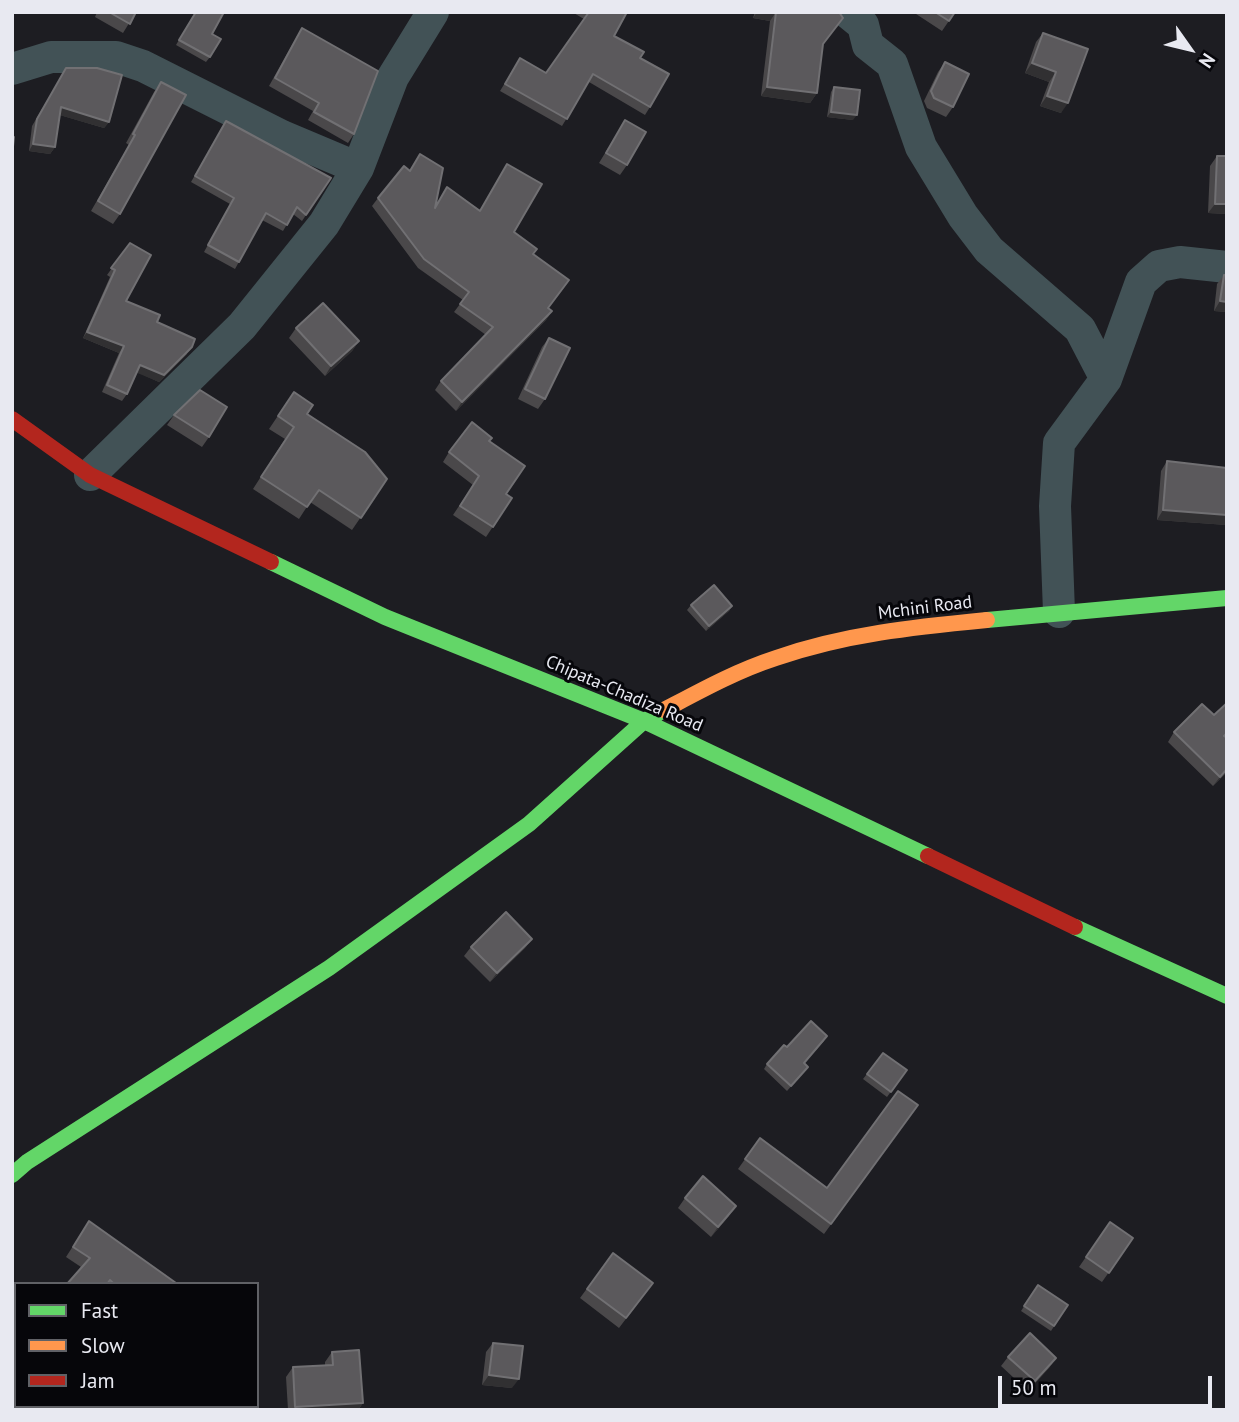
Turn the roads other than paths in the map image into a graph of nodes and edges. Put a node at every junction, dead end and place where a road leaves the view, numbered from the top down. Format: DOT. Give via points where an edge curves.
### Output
graph roads {
  1 [pos="433,12"];
  2 [pos="847,12"];
  3 [pos="12,69"];
  4 [pos="358,168"];
  5 [pos="1227,267"];
  6 [pos="1106,379"];
  7 [pos="12,419"];
  8 [pos="90,475"];
  9 [pos="1227,598"];
  10 [pos="1059,612"];
  11 [pos="644,721"];
  12 [pos="1227,996"];
  13 [pos="12,1175"];
  1 -- 4 [label="street" via="393,77"];
  2 -- 6 [label="street" via="863,25 868,46 892,64 920,147 963,216 989,250 1080,328"];
  3 -- 4 [label="street" via="51,57 116,57"];
  4 -- 8 [label="street" via="324,224 242,326"];
  5 -- 6 [label="street" via="1180,262 1159,266 1141,282"];
  6 -- 10 [label="street" via="1059,443 1055,506"];
  7 -- 8 [label="street, Chipata-Chadiza Road"];
  8 -- 11 [label="street, Chipata-Chadiza Road" via="385,617"];
  9 -- 10 [label="street, Mchini Road"];
  10 -- 11 [label="street, Mchini Road" via="894,629 828,642 718,681"];
  11 -- 12 [label="street, Chipata-Chadiza Road"];
  11 -- 13 [label="street, Mchini Road" via="529,824 350,953"];
}
